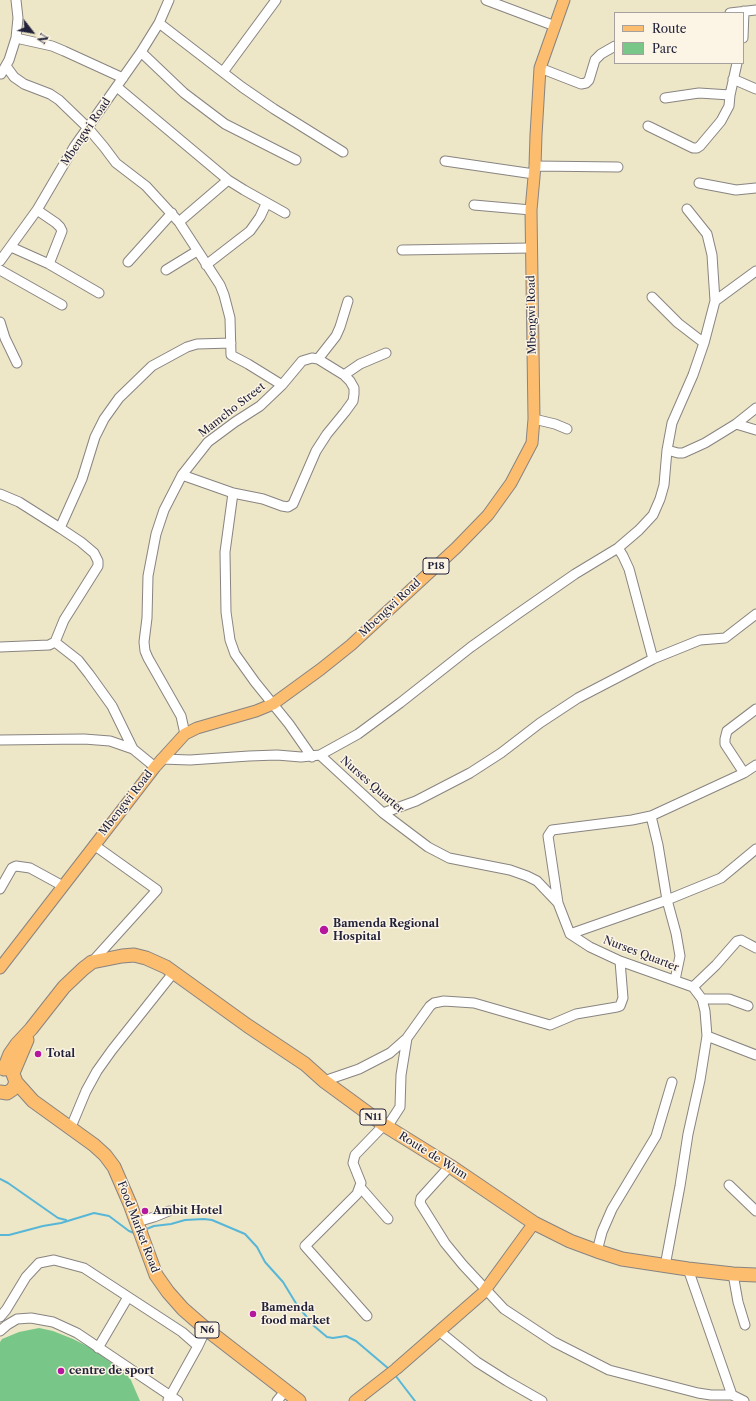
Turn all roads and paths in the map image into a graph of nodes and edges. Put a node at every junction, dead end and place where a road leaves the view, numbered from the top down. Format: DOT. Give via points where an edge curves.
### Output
graph roads {
  1 [pos="16,0"];
  2 [pos="169,0"];
  3 [pos="276,0"];
  4 [pos="486,0"];
  5 [pos="564,0"];
  6 [pos="756,10"];
  7 [pos="744,11"];
  8 [pos="737,12"];
  9 [pos="159,23"];
  10 [pos="554,26"];
  11 [pos="16,38"];
  12 [pos="614,47"];
  13 [pos="141,52"];
  14 [pos="737,64"];
  15 [pos="540,68"];
  16 [pos="2,72"];
  17 [pos="223,72"];
  18 [pos="123,78"];
  19 [pos="733,79"];
  20 [pos="117,87"];
  21 [pos="756,89"];
  22 [pos="730,95"];
  23 [pos="665,98"];
  24 [pos="648,126"];
  25 [pos="88,128"];
  26 [pos="344,152"];
  27 [pos="296,160"];
  28 [pos="445,161"];
  29 [pos="618,167"];
  30 [pos="535,170"];
  31 [pos="228,180"];
  32 [pos="698,183"];
  33 [pos="756,188"];
  34 [pos="266,204"];
  35 [pos="474,205"];
  36 [pos="687,209"];
  37 [pos="36,210"];
  38 [pos="531,210"];
  39 [pos="172,213"];
  40 [pos="285,213"];
  41 [pos="180,222"];
  42 [pos="11,247"];
  43 [pos="531,248"];
  44 [pos="402,250"];
  45 [pos="197,251"];
  46 [pos="0,261"];
  47 [pos="128,262"];
  48 [pos="49,264"];
  49 [pos="206,265"];
  50 [pos="0,270"];
  51 [pos="166,270"];
  52 [pos="756,271"];
  53 [pos="99,293"];
  54 [pos="652,297"];
  55 [pos="348,301"];
  56 [pos="715,301"];
  57 [pos="62,305"];
  58 [pos="0,322"];
  59 [pos="231,343"];
  60 [pos="704,343"];
  61 [pos="386,353"];
  62 [pos="318,359"];
  63 [pos="17,363"];
  64 [pos="344,375"];
  65 [pos="282,385"];
  66 [pos="756,408"];
  67 [pos="534,419"];
  68 [pos="736,424"];
  69 [pos="567,429"];
  70 [pos="756,430"];
  71 [pos="667,450"];
  72 [pos="182,475"];
  73 [pos="233,493"];
  74 [pos="0,494"];
  75 [pos="60,528"];
  76 [pos="618,548"];
  77 [pos="756,614"];
  78 [pos="56,642"];
  79 [pos="0,647"];
  80 [pos="653,659"];
  81 [pos="273,704"];
  82 [pos="756,709"];
  83 [pos="185,734"];
  84 [pos="0,740"];
  85 [pos="133,749"];
  86 [pos="316,756"];
  87 [pos="158,763"];
  88 [pos="756,765"];
  89 [pos="744,773"];
  90 [pos="383,813"];
  91 [pos="651,816"];
  92 [pos="94,845"];
  93 [pos="756,849"];
  94 [pos="63,886"];
  95 [pos="0,889"];
  96 [pos="667,900"];
  97 [pos="558,903"];
  98 [pos="570,934"];
  99 [pos="756,948"];
  100 [pos="620,961"];
  101 [pos="92,962"];
  102 [pos="0,968"];
  103 [pos="174,972"];
  104 [pos="675,980"];
  105 [pos="693,987"];
  106 [pos="702,999"];
  107 [pos="748,1006"];
  108 [pos="706,1036"];
  109 [pos="407,1038"];
  110 [pos="756,1055"];
  111 [pos="6,1072"];
  112 [pos="324,1081"];
  113 [pos="672,1082"];
  114 [pos="3,1095"];
  115 [pos="34,1101"];
  116 [pos="386,1126"];
  117 [pos="71,1127"];
  118 [pos="450,1166"];
  119 [pos="729,1185"];
  120 [pos="360,1187"];
  121 [pos="169,1211"];
  122 [pos="756,1211"];
  123 [pos="388,1219"];
  124 [pos="534,1223"];
  125 [pos="139,1229"];
  126 [pos="597,1251"];
  127 [pos="665,1266"];
  128 [pos="688,1269"];
  129 [pos="733,1274"];
  130 [pos="756,1275"];
  131 [pos="485,1289"];
  132 [pos="128,1298"];
  133 [pos="367,1316"];
  134 [pos="0,1317"];
  135 [pos="745,1325"];
  136 [pos="206,1330"];
  137 [pos="0,1331"];
  138 [pos="440,1331"];
  139 [pos="198,1346"];
  140 [pos="98,1348"];
  141 [pos="286,1390"];
  142 [pos="732,1395"];
  143 [pos="169,1398"];
  144 [pos="178,1401"];
  145 [pos="277,1401"];
  146 [pos="299,1401"];
  147 [pos="354,1401"];
  148 [pos="542,1401"];
  149 [pos="744,1401"];
  1 -- 11 [label="street"];
  2 -- 9 [label="street, Mbengwi Road"];
  3 -- 17 [label="street"];
  4 -- 10 [label="street"];
  5 -- 10 [label="main road, Mbengwi Road / P18"];
  6 -- 7 [label="street"];
  7 -- 8 [label="street"];
  9 -- 13 [label="street, Mbengwi Road"];
  9 -- 17 [label="street"];
  10 -- 15 [label="main road, Mbengwi Road / P18"];
  11 -- 16 [label="street"];
  11 -- 18 [label="street" via="52,46"];
  12 -- 15 [label="street" via="595,60 586,83 581,84"];
  13 -- 18 [label="street, Mbengwi Road"];
  13 -- 27 [label="street" via="184,93 225,124"];
  14 -- 19 [label="street"];
  15 -- 30 [label="main road, Mbengwi Road / P18"];
  16 -- 25 [label="street" via="60,100"];
  17 -- 26 [label="street" via="274,109"];
  18 -- 20 [label="street, Mbengwi Road"];
  19 -- 21 [label="street"];
  19 -- 22 [label="street"];
  20 -- 25 [label="street, Mbengwi Road"];
  20 -- 31 [label="street"];
  22 -- 23 [label="street" via="699,93"];
  22 -- 24 [label="street" via="721,121 697,148"];
  25 -- 37 [label="street, Mbengwi Road"];
  25 -- 39 [label="street" via="116,163 146,186"];
  28 -- 30 [label="street"];
  29 -- 30 [label="street"];
  30 -- 38 [label="main road, Mbengwi Road / P18"];
  31 -- 34 [label="street"];
  31 -- 41 [label="street"];
  32 -- 33 [label="street" via="736,190"];
  34 -- 40 [label="street"];
  34 -- 49 [label="street" via="250,231"];
  35 -- 38 [label="street"];
  36 -- 56 [label="street" via="707,234 712,255"];
  37 -- 42 [label="street, Mbengwi Road"];
  37 -- 48 [label="street" via="56,223 62,231"];
  38 -- 43 [label="main road, Mbengwi Road / P18"];
  39 -- 41 [label="street"];
  39 -- 47 [label="street"];
  41 -- 45 [label="street"];
  42 -- 46 [label="street, Mbengwi Road"];
  42 -- 48 [label="street"];
  43 -- 44 [label="street"];
  43 -- 67 [label="main road, Mbengwi Road / P18"];
  45 -- 49 [label="street"];
  45 -- 51 [label="street"];
  48 -- 53 [label="street"];
  49 -- 59 [label="street" via="220,286 228,306"];
  50 -- 57 [label="street"];
  52 -- 56 [label="street"];
  54 -- 60 [label="street" via="678,323"];
  55 -- 62 [label="street" via="336,336"];
  56 -- 60 [label="street"];
  58 -- 63 [label="street"];
  59 -- 65 [label="street" via="230,353 233,357"];
  59 -- 75 [label="street" via="197,344 187,347 152,366 119,398 99,427 82,479"];
  60 -- 71 [label="street" via="672,423"];
  61 -- 64 [label="street" via="360,364"];
  62 -- 64 [label="street"];
  62 -- 65 [label="street, Mamcho Street" via="302,361"];
  64 -- 73 [label="street" via="354,388 353,400 316,451 293,504 288,507 282,506"];
  65 -- 72 [label="street, Mamcho Street" via="260,406 208,442"];
  66 -- 68 [label="street"];
  67 -- 69 [label="street"];
  67 -- 81 [label="main road, Mbengwi Road / P18" via="532,443 511,483 488,515 351,645"];
  68 -- 70 [label="street"];
  68 -- 71 [label="street" via="683,453"];
  71 -- 76 [label="street" via="664,485 653,515"];
  72 -- 73 [label="street"];
  72 -- 83 [label="street, Mamcho Street" via="164,510 156,534 150,562 144,642 148,658 181,716"];
  73 -- 81 [label="street" via="225,582 230,640 235,654"];
  74 -- 75 [label="street" via="19,502"];
  75 -- 78 [label="street" via="94,553 98,566 64,620"];
  76 -- 80 [label="street" via="629,569"];
  76 -- 86 [label="street" via="575,574 471,647 358,734"];
  77 -- 80 [label="street" via="725,638 700,640"];
  78 -- 79 [label="street" via="49,645"];
  78 -- 85 [label="street" via="78,660 89,674 112,706"];
  80 -- 90 [label="street" via="578,698 470,772 422,798"];
  81 -- 83 [label="main road, Mbengwi Road / P18" via="250,714 197,728"];
  81 -- 86 [label="street, Nurses Quarter"];
  82 -- 89 [label="street" via="727,731 725,739 725,744"];
  83 -- 87 [label="main road, Mbengwi Road / P18"];
  84 -- 85 [label="street" via="97,739"];
  85 -- 87 [label="street"];
  86 -- 87 [label="street"];
  86 -- 90 [label="street, Nurses Quarter"];
  87 -- 92 [label="main road, Mbengwi Road / P18"];
  88 -- 89 [label="street"];
  89 -- 91 [label="street"];
  90 -- 97 [label="street, Nurses Quarter" via="428,847 449,858 499,867 537,881"];
  91 -- 96 [label="street"];
  91 -- 97 [label="street" via="552,830 548,836"];
  92 -- 94 [label="main road, Mbengwi Road / P18"];
  92 -- 101 [label="street" via="157,890"];
  93 -- 96 [label="street" via="721,878"];
  94 -- 95 [label="street" via="30,868 16,866 12,868"];
  94 -- 102 [label="main road, Mbengwi Road / P18"];
  96 -- 98 [label="street"];
  96 -- 104 [label="street" via="680,956"];
  97 -- 98 [label="street, Nurses Quarter"];
  98 -- 100 [label="street, Nurses Quarter"];
  99 -- 105 [label="street" via="741,940 737,941"];
  100 -- 104 [label="street, Nurses Quarter"];
  100 -- 109 [label="street" via="623,998 617,1008 576,1014 550,1026 474,1003 444,1001 430,1006"];
  101 -- 103 [label="highway, Route de Wum / N11" via="134,955"];
  101 -- 111 [label="highway, Route de Wum / N11" via="64,987 31,1029"];
  103 -- 112 [label="highway, Route de Wum / N11" via="305,1064"];
  103 -- 117 [label="street" via="97,1071"];
  104 -- 105 [label="street, Nurses Quarter"];
  105 -- 106 [label="street"];
  106 -- 107 [label="street" via="729,999"];
  106 -- 108 [label="street"];
  108 -- 110 [label="street"];
  108 -- 127 [label="street"];
  109 -- 112 [label="street" via="390,1053 359,1069"];
  109 -- 116 [label="street" via="401,1075 400,1107"];
  111 -- 114 [label="highway, N6" via="13,1089"];
  111 -- 115 [label="highway, Food Market Road / N6"];
  112 -- 116 [label="highway, Route de Wum / N11"];
  113 -- 126 [label="street" via="656,1136 612,1209"];
  114 -- 115 [label="highway, Food Market Road / N6" via="18,1094"];
  115 -- 117 [label="highway, Food Market Road / N6"];
  116 -- 118 [label="highway, Route de Wum / N11"];
  116 -- 120 [label="street" via="355,1155 353,1163 360,1179"];
  117 -- 125 [label="highway, Food Market Road / N6" via="100,1150 114,1167"];
  118 -- 124 [label="highway, Route de Wum / N11"];
  118 -- 131 [label="street" via="420,1202 445,1243"];
  119 -- 122 [label="street"];
  120 -- 123 [label="street"];
  120 -- 133 [label="street" via="357,1194 304,1246"];
  121 -- 125 [label="street" via="154,1217"];
  124 -- 126 [label="highway, Route de Wum / N11"];
  124 -- 131 [label="main road"];
  125 -- 136 [label="highway, Food Market Road / N6" via="161,1284"];
  126 -- 127 [label="highway, Route de Wum / N11" via="622,1259"];
  127 -- 128 [label="highway, Route de Wum / N11"];
  128 -- 129 [label="highway, Route de Wum / N11"];
  128 -- 142 [label="street"];
  129 -- 130 [label="highway, Route de Wum / N11"];
  129 -- 135 [label="street"];
  131 -- 138 [label="main road"];
  131 -- 142 [label="street" via="504,1309 554,1342 609,1370 698,1393"];
  132 -- 134 [label="street" via="84,1268 54,1260 39,1263 26,1277"];
  132 -- 139 [label="street" via="182,1332"];
  132 -- 140 [label="street"];
  136 -- 139 [label="street"];
  136 -- 141 [label="highway, Food Market Road / N6"];
  137 -- 140 [label="street" via="17,1319 43,1319 67,1328"];
  138 -- 147 [label="main road" via="393,1372"];
  138 -- 148 [label="street" via="477,1362"];
  139 -- 143 [label="street"];
  140 -- 143 [label="street"];
  141 -- 145 [label="street"];
  141 -- 146 [label="highway, Food Market Road / N6"];
  142 -- 149 [label="street"];
  143 -- 144 [label="street"];
}
